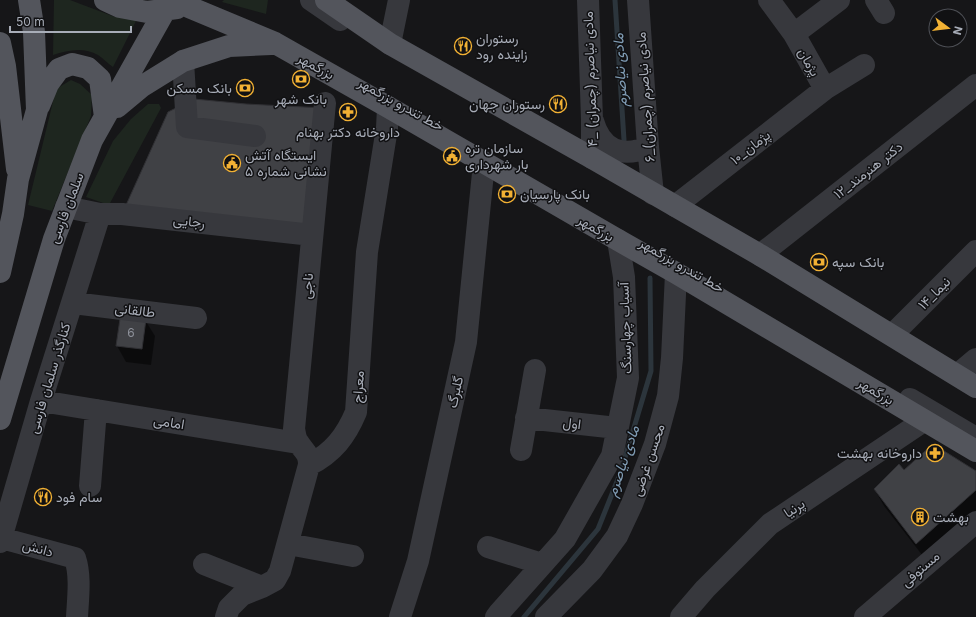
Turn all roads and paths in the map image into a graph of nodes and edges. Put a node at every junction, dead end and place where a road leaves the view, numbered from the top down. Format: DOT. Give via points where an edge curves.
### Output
graph roads {
  1 [pos="29,0"];
  2 [pos="104,0"];
  3 [pos="311,0"];
  4 [pos="326,0"];
  5 [pos="399,0"];
  6 [pos="588,0"];
  7 [pos="638,0"];
  8 [pos="769,0"];
  9 [pos="839,0"];
  10 [pos="195,3"];
  11 [pos="165,10"];
  12 [pos="238,28"];
  13 [pos="794,34"];
  14 [pos="275,43"];
  15 [pos="0,44"];
  16 [pos="390,44"];
  17 [pos="183,61"];
  18 [pos="864,65"];
  19 [pos="976,85"];
  20 [pos="825,89"];
  21 [pos="325,103"];
  22 [pos="388,107"];
  23 [pos="37,110"];
  24 [pos="105,117"];
  25 [pos="592,120"];
  26 [pos="255,136"];
  27 [pos="648,146"];
  28 [pos="592,158"];
  29 [pos="484,163"];
  30 [pos="18,178"];
  31 [pos="653,194"];
  32 [pos="675,206"];
  33 [pos="66,207"];
  34 [pos="100,214"];
  35 [pos="312,234"];
  36 [pos="618,240"];
  37 [pos="976,251"];
  38 [pos="760,255"];
  39 [pos="0,272"];
  40 [pos="676,272"];
  41 [pos="73,303"];
  42 [pos="196,318"];
  43 [pos="892,335"];
  44 [pos="976,359"];
  45 [pos="535,370"];
  46 [pos="957,375"];
  47 [pos="976,387"];
  48 [pos="976,396"];
  49 [pos="41,401"];
  50 [pos="96,410"];
  51 [pos="526,418"];
  52 [pos="0,419"];
  53 [pos="925,420"];
  54 [pos="617,428"];
  55 [pos="976,438"];
  56 [pos="298,443"];
  57 [pos="521,450"];
  58 [pos="976,451"];
  59 [pos="310,465"];
  60 [pos="90,486"];
  61 [pos="976,522"];
  62 [pos="1,540"];
  63 [pos="288,544"];
  64 [pos="488,547"];
  65 [pos="353,556"];
  66 [pos="204,564"];
  67 [pos="542,564"];
  68 [pos="262,587"];
  69 [pos="77,617"];
  70 [pos="226,617"];
  71 [pos="400,617"];
  72 [pos="496,617"];
  73 [pos="546,617"];
  74 [pos="681,617"];
  75 [pos="865,617"];
  1 -- 23 [label="main road" via="34,32"];
  2 -- 11 [label="main road" via="120,7 147,12"];
  3 -- 48 [label="street" via="384,51 756,262"];
  4 -- 16 [label="main road"];
  5 -- 16 [label="street"];
  6 -- 25 [label="street, ۴_ مادی نیاصرم (چمران)"];
  7 -- 27 [label="street, ۶_مادی نیاصرم (چمران)"];
  8 -- 13 [label="street, پژمان"];
  9 -- 13 [label="street, پژمان"];
  10 -- 11 [label="main road"];
  10 -- 12 [label="main road, بزرگمهر"];
  11 -- 24 [label="main road, سلمان فارسی"];
  12 -- 14 [label="main road, بزرگمهر"];
  12 -- 55 [label="street, خط تندرو بزرگمهر" via="251,22 392,98 680,263"];
  13 -- 20 [label="street, پژمان"];
  14 -- 17 [label="main road" via="229,46"];
  14 -- 22 [label="main road, بزرگمهر"];
  15 -- 30 [label="main road" via="5,66"];
  16 -- 28 [label="main road"];
  17 -- 24 [label="main road" via="141,87"];
  17 -- 26 [label="street" via="187,127"];
  18 -- 20 [label="street, ۱۰_پژمان"];
  19 -- 38 [label="street, ۱۲_دکتر هنرمند"];
  20 -- 32 [label="street, ۱۰_پژمان"];
  21 -- 35 [label="street, ناجی"];
  22 -- 29 [label="main road, بزرگمهر"];
  22 -- 59 [label="street, معراج" via="387,128 367,252 356,412 349,428 331,450 322,459"];
  23 -- 24 [label="main road" via="48,84 59,69 72,64 88,68 100,80"];
  23 -- 30 [label="main road"];
  24 -- 33 [label="main road, سلمان فارسی" via="92,140"];
  25 -- 27 [label="street" via="603,142 613,149 637,151"];
  25 -- 28 [label="street, ۴_ مادی نیاصرم (چمران)"];
  27 -- 31 [label="street, ۶_مادی نیاصرم (چمران)"];
  28 -- 31 [label="main road"];
  29 -- 36 [label="main road, بزرگمهر"];
  29 -- 71 [label="street, گلبرگ" via="466,342 418,560"];
  30 -- 39 [label="main road"];
  31 -- 32 [label="main road"];
  32 -- 38 [label="main road"];
  33 -- 34 [label="street, رجایی"];
  33 -- 52 [label="main road, سلمان فارسی"];
  34 -- 35 [label="street, رجایی" via="122,214"];
  34 -- 41 [label="street, کنارگذر سلمان فارسی"];
  35 -- 56 [label="street, ناجی" via="294,429"];
  36 -- 40 [label="main road, بزرگمهر"];
  36 -- 54 [label="street, آسیاب چهارسنگ" via="624,277 628,378"];
  37 -- 43 [label="street, ۱۴_نیما"];
  38 -- 43 [label="main road"];
  40 -- 53 [label="main road, بزرگمهر"];
  40 -- 73 [label="street, محسن غرضی" via="668,396 655,444 617,536 592,570"];
  41 -- 42 [label="street, طالقانی"];
  41 -- 49 [label="street, کنارگذر سلمان فارسی"];
  43 -- 46 [label="main road"];
  44 -- 46 [label="street"];
  45 -- 51 [label="street"];
  46 -- 47 [label="main road"];
  49 -- 50 [label="street, امامی"];
  49 -- 62 [label="street, کنارگذر سلمان فارسی"];
  50 -- 56 [label="street, امامی"];
  50 -- 60 [label="street"];
  51 -- 54 [label="street, اول"];
  51 -- 57 [label="street"];
  53 -- 58 [label="main road, بزرگمهر"];
  53 -- 74 [label="street, پرنیا" via="770,524 705,589"];
  54 -- 67 [label="street, آسیاب چهارسنگ" via="612,456 565,539"];
  56 -- 59 [label="street, ناجی" via="309,457"];
  59 -- 63 [label="street"];
  61 -- 75 [label="street, مستوفی"];
  62 -- 69 [label="street, دانش" via="74,558 79,591"];
  63 -- 65 [label="street"];
  63 -- 68 [label="street" via="275,580"];
  64 -- 67 [label="street"];
  66 -- 68 [label="street"];
  67 -- 72 [label="street, آسیاب چهارسنگ"];
  68 -- 70 [label="street" via="242,596 228,608"];
}
